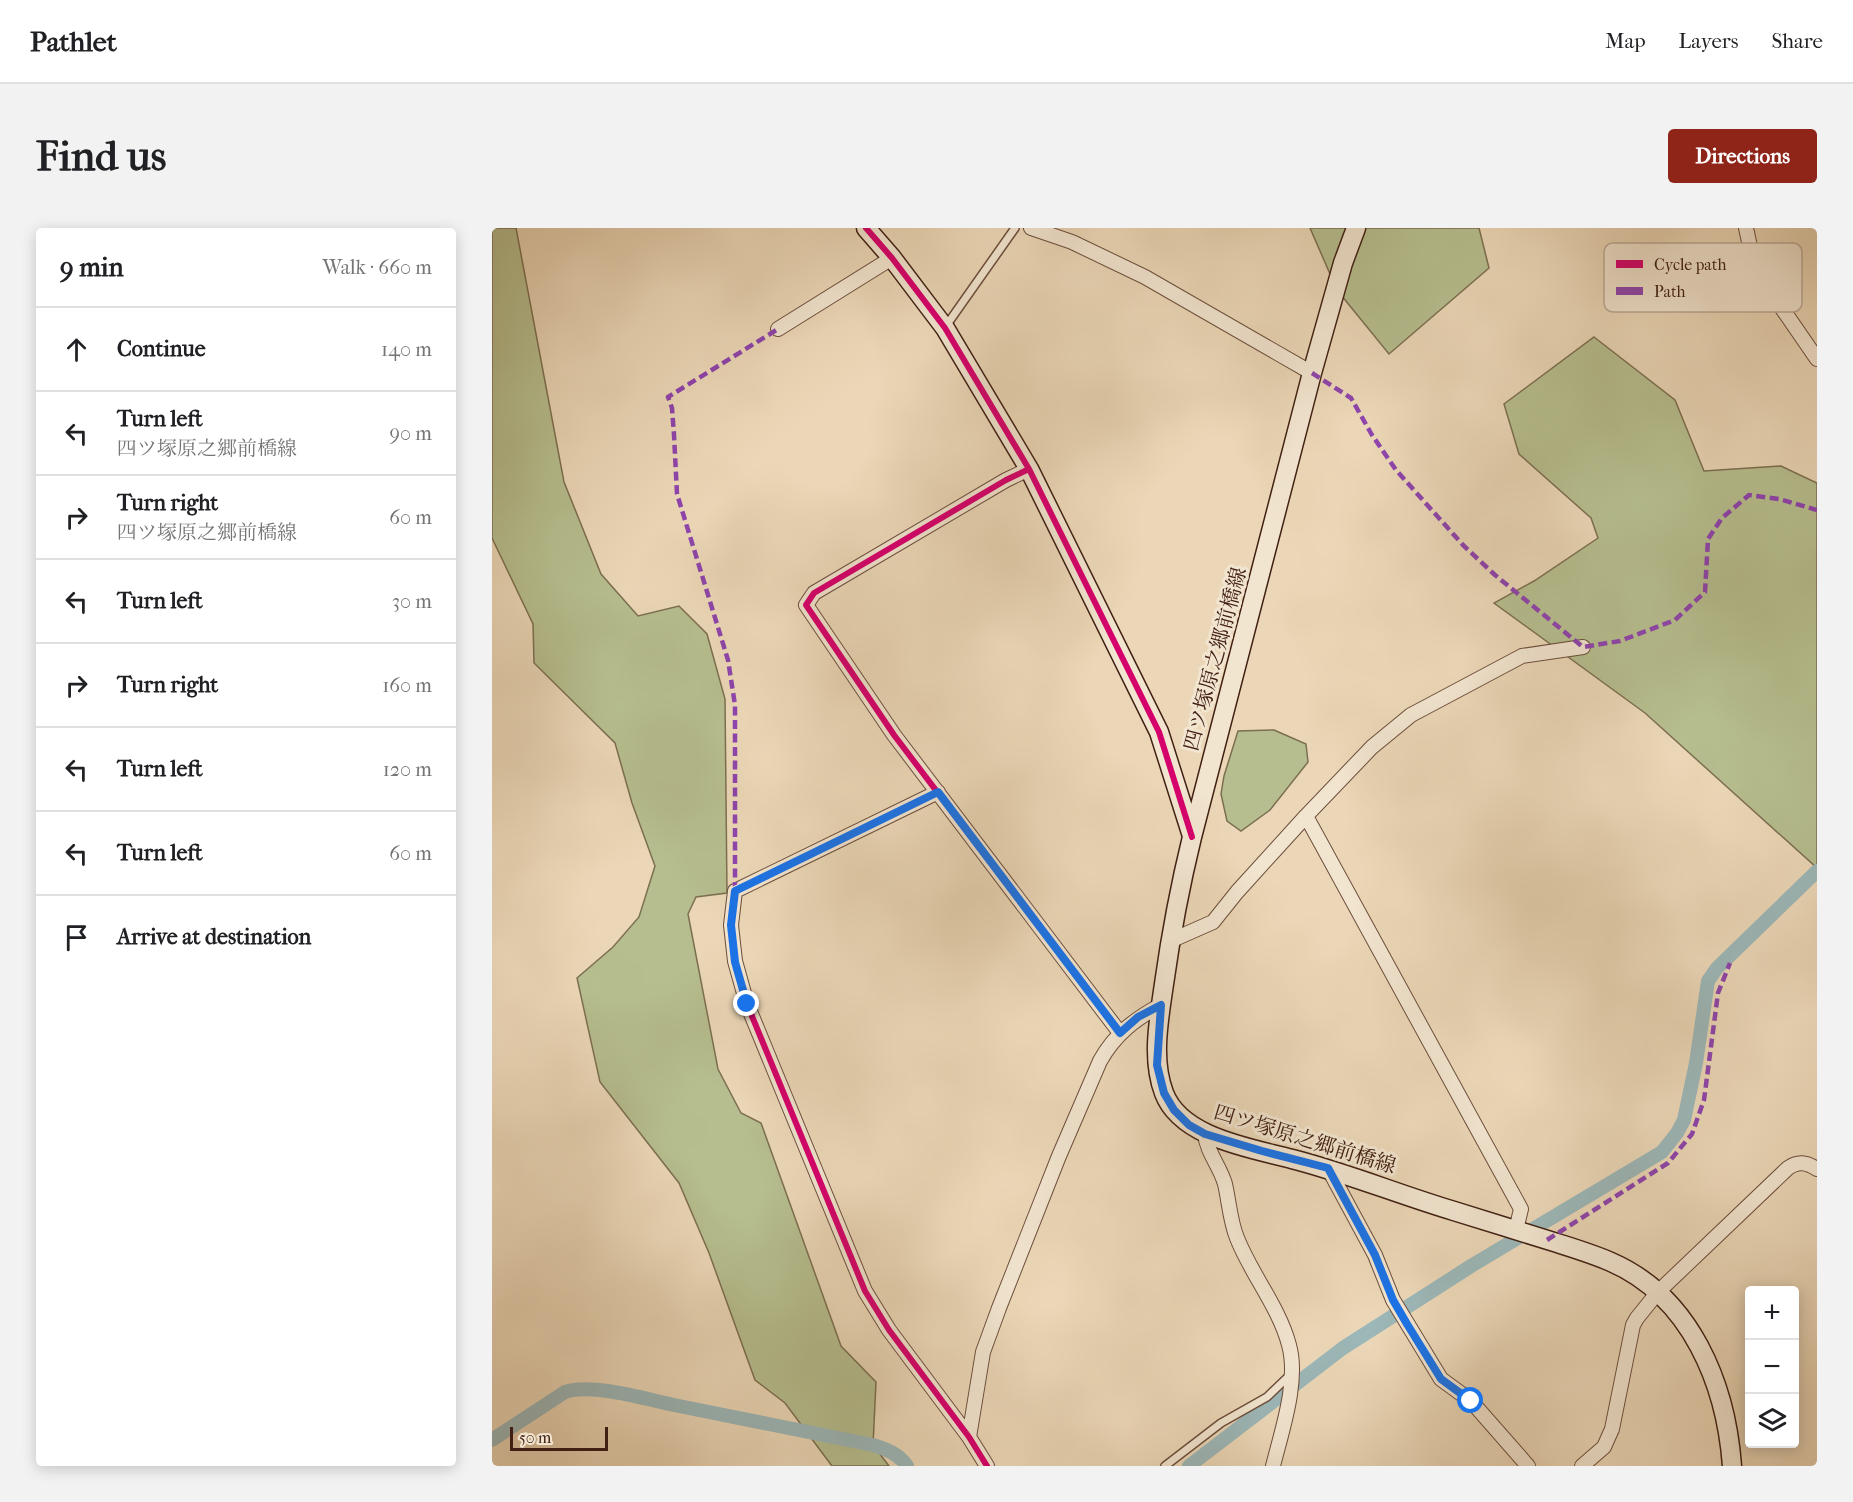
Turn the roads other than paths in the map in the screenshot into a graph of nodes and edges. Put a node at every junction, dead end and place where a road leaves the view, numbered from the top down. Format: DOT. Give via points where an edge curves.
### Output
graph roads {
  1 [pos="866,228"];
  2 [pos="1015,228"];
  3 [pos="1031,228"];
  4 [pos="1356,228"];
  5 [pos="1746,228"];
  6 [pos="1749,243"];
  7 [pos="892,258"];
  8 [pos="1785,312"];
  9 [pos="945,328"];
  10 [pos="778,329"];
  11 [pos="1817,359"];
  12 [pos="1312,373"];
  13 [pos="1029,469"];
  14 [pos="1583,647"];
  15 [pos="938,792"];
  16 [pos="1306,816"];
  17 [pos="1192,837"];
  18 [pos="1170,941"];
  19 [pos="1161,1005"];
  20 [pos="1120,1033"];
  21 [pos="1205,1134"];
  22 [pos="1328,1168"];
  23 [pos="1817,1169"];
  24 [pos="1525,1232"];
  25 [pos="1658,1292"];
  26 [pos="1292,1374"];
  27 [pos="969,1437"];
  28 [pos="987,1466"];
  29 [pos="1165,1466"];
  30 [pos="1273,1466"];
  31 [pos="1528,1466"];
  32 [pos="1582,1466"];
  33 [pos="1732,1466"];
  1 -- 7 [label="main road"];
  2 -- 9 [label="lane"];
  3 -- 12 [label="street" via="1072,242 1145,277"];
  4 -- 12 [label="main road, 四ツ塚原之郷前橋線"];
  5 -- 6 [label="street"];
  7 -- 9 [label="main road"];
  7 -- 10 [label="street"];
  8 -- 11 [label="street"];
  9 -- 13 [label="main road"];
  12 -- 17 [label="main road, 四ツ塚原之郷前橋線"];
  13 -- 15 [label="street" via="814,593 806,605 894,735"];
  13 -- 17 [label="main road" via="1159,732"];
  14 -- 16 [label="street" via="1522,656 1411,715 1372,747"];
  15 -- 20 [label="street"];
  15 -- 27 [label="street" via="735,891 731,925 735,962 747,1004 866,1291 889,1330"];
  16 -- 18 [label="street" via="1213,922"];
  16 -- 24 [label="street" via="1521,1209"];
  17 -- 18 [label="main road, 四ツ塚原之郷前橋線"];
  18 -- 19 [label="main road, 四ツ塚原之郷前橋線"];
  19 -- 20 [label="street" via="1138,1017"];
  19 -- 21 [label="main road, 四ツ塚原之郷前橋線" via="1157,1065 1164,1093 1174,1110"];
  20 -- 27 [label="street" via="1100,1061 999,1308 984,1352"];
  21 -- 22 [label="main road, 四ツ塚原之郷前橋線"];
  21 -- 26 [label="street" via="1224,1181 1237,1237 1289,1345"];
  22 -- 24 [label="main road, 四ツ塚原之郷前橋線"];
  22 -- 31 [label="street" via="1375,1255 1393,1300 1441,1379 1471,1401"];
  23 -- 25 [label="street" via="1803,1162 1788,1168"];
  24 -- 25 [label="main road, 四ツ塚原之郷前橋線" via="1611,1262"];
  25 -- 32 [label="street" via="1633,1325 1612,1429 1604,1447"];
  25 -- 33 [label="main road, 四ツ塚原之郷前橋線" via="1687,1324 1711,1371 1726,1419"];
  26 -- 29 [label="lane" via="1267,1397 1221,1423"];
  26 -- 30 [label="street"];
  27 -- 28 [label="street"];
}
